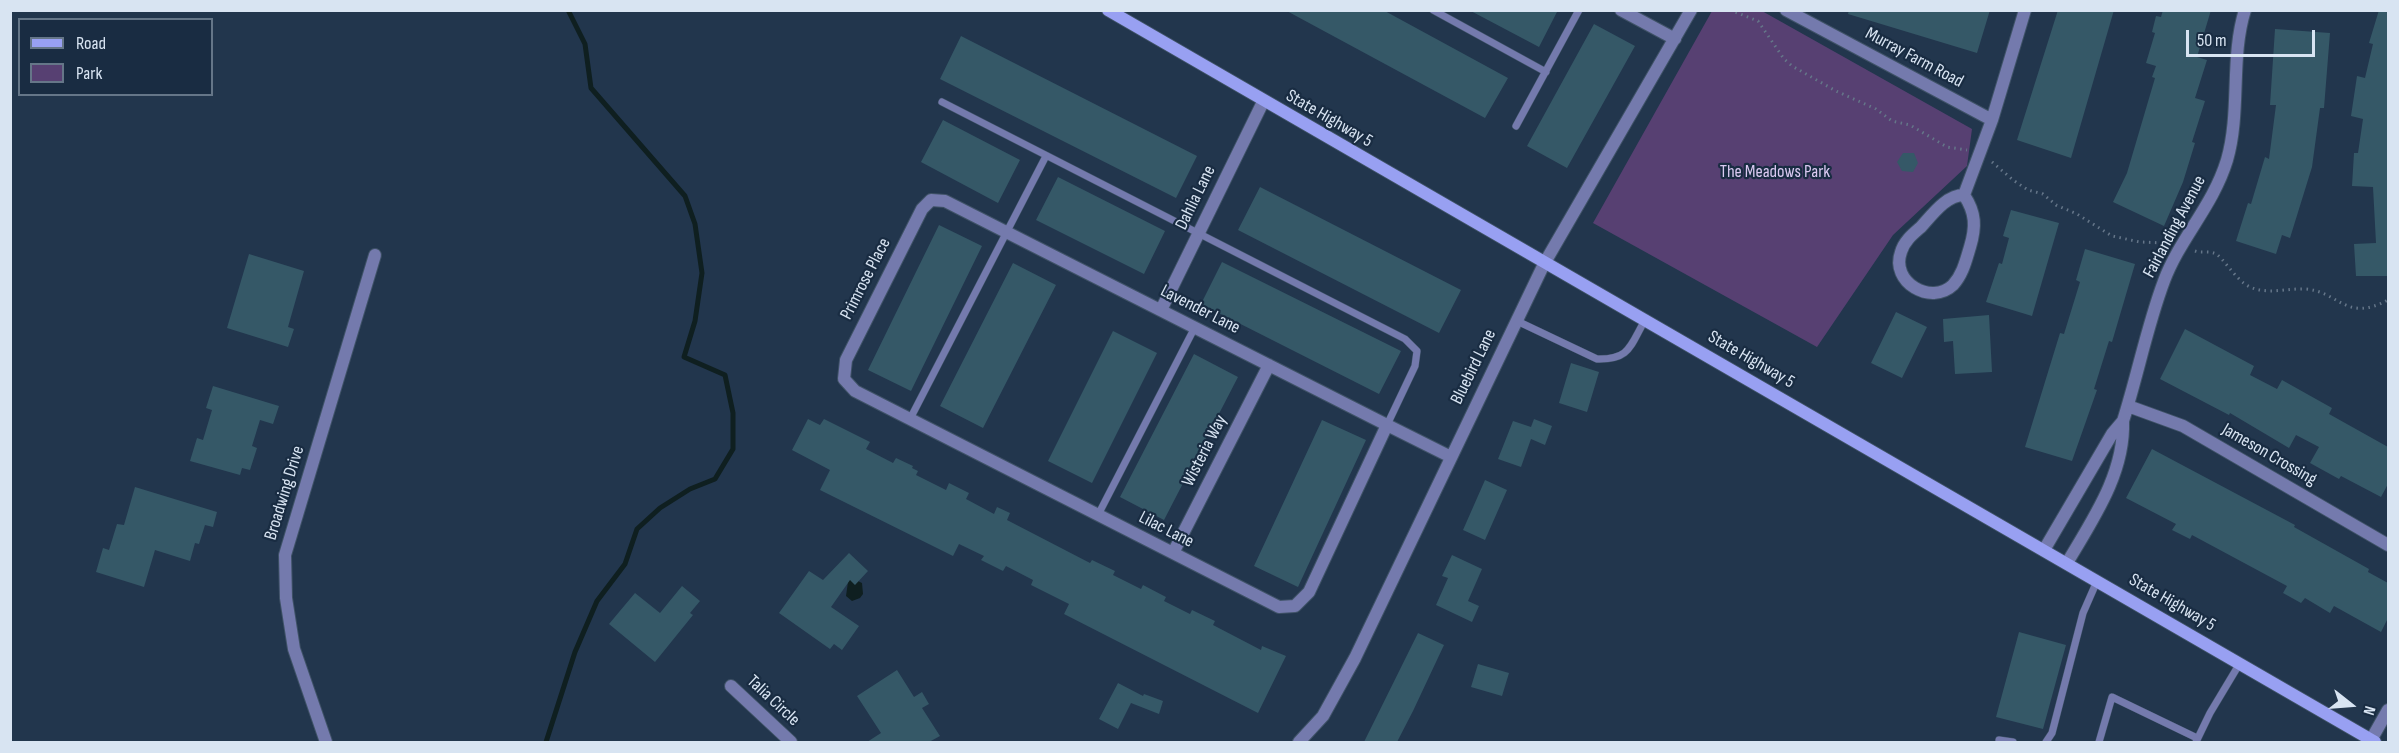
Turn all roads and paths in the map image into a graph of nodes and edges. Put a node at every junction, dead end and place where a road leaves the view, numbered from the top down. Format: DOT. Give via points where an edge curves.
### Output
graph roads {
  1 [pos="1108,10"];
  2 [pos="1433,10"];
  3 [pos="1579,10"];
  4 [pos="1621,10"];
  5 [pos="1691,10"];
  6 [pos="1730,10"];
  7 [pos="2025,10"];
  8 [pos="2245,10"];
  9 [pos="1788,11"];
  10 [pos="1675,39"];
  11 [pos="1546,72"];
  12 [pos="942,102"];
  13 [pos="1263,102"];
  14 [pos="1992,120"];
  15 [pos="1516,126"];
  16 [pos="1980,153"];
  17 [pos="1046,156"];
  18 [pos="1964,195"];
  19 [pos="932,200"];
  20 [pos="1006,232"];
  21 [pos="1199,235"];
  22 [pos="2182,247"];
  23 [pos="375,255"];
  24 [pos="1544,264"];
  25 [pos="2388,300"];
  26 [pos="1161,310"];
  27 [pos="1645,320"];
  28 [pos="1516,321"];
  29 [pos="1195,327"];
  30 [pos="1269,365"];
  31 [pos="844,379"];
  32 [pos="2128,406"];
  33 [pos="910,419"];
  34 [pos="2123,421"];
  35 [pos="1387,425"];
  36 [pos="1451,458"];
  37 [pos="1098,515"];
  38 [pos="2388,545"];
  39 [pos="2044,550"];
  40 [pos="1173,553"];
  41 [pos="2067,563"];
  42 [pos="2097,581"];
  43 [pos="2240,663"];
  44 [pos="731,686"];
  45 [pos="2388,710"];
  46 [pos="1999,740"];
  47 [pos="2197,740"];
  48 [pos="326,742"];
  49 [pos="791,742"];
  50 [pos="1299,742"];
  51 [pos="2013,742"];
  52 [pos="2046,742"];
  53 [pos="2099,742"];
  54 [pos="2372,742"];
  1 -- 13 [label="main road, State Highway 5"];
  2 -- 11 [label="lane"];
  3 -- 11 [label="lane"];
  4 -- 10 [label="street"];
  5 -- 10 [label="street, Bluebird Lane"];
  6 -- 16 [label="path" via="1758,21 1784,59 1836,91 1947,147"];
  7 -- 14 [label="street"];
  8 -- 22 [label="street, Fairlanding Avenue" via="2236,72 2234,128 2227,159 2205,212"];
  9 -- 14 [label="street, Murray Farm Road"];
  10 -- 24 [label="street, Bluebird Lane"];
  11 -- 15 [label="lane"];
  12 -- 17 [label="lane"];
  13 -- 21 [label="street, Dahlia Lane"];
  13 -- 24 [label="main road, State Highway 5"];
  14 -- 16 [label="street"];
  16 -- 18 [label="street"];
  16 -- 22 [label="path" via="2028,190 2043,194 2112,236"];
  17 -- 20 [label="lane"];
  17 -- 21 [label="lane"];
  18 -- 18 [label="street" via="1947,200 1906,241 1900,254 1902,275 1923,292 1936,293 1952,286 1962,273 1975,230 1971,204"];
  19 -- 20 [label="street, Lavender Lane" via="945,201"];
  19 -- 31 [label="street, Primrose Place" via="922,209 846,360"];
  20 -- 26 [label="street, Lavender Lane"];
  20 -- 33 [label="lane"];
  21 -- 26 [label="street, Dahlia Lane"];
  21 -- 35 [label="lane" via="1405,339 1417,351 1415,366"];
  22 -- 25 [label="path" via="2220,256 2235,277 2267,292 2307,289 2360,308"];
  22 -- 32 [label="street, Fairlanding Avenue" via="2164,279"];
  23 -- 48 [label="street, Broadwing Drive" via="285,555 286,598 294,649"];
  24 -- 27 [label="main road, State Highway 5"];
  24 -- 28 [label="street, Bluebird Lane"];
  26 -- 29 [label="street, Lavender Lane"];
  27 -- 28 [label="lane" via="1629,348 1620,358 1610,359 1597,359"];
  27 -- 39 [label="main road, State Highway 5"];
  28 -- 36 [label="street, Bluebird Lane"];
  29 -- 30 [label="street, Lavender Lane"];
  29 -- 37 [label="lane"];
  30 -- 35 [label="street, Lavender Lane"];
  30 -- 40 [label="street, Wisteria Way"];
  31 -- 33 [label="street, Lilac Lane" via="855,391"];
  32 -- 34 [label="street, Fairlanding Avenue"];
  32 -- 38 [label="street, Jameson Crossing" via="2182,426"];
  33 -- 37 [label="street, Lilac Lane"];
  34 -- 39 [label="street, Fairlanding Avenue"];
  34 -- 41 [label="street, Fairlanding Avenue" via="2124,438 2114,477"];
  35 -- 36 [label="street, Lavender Lane"];
  35 -- 40 [label="street, Lilac Lane" via="1309,591 1295,606 1279,607"];
  36 -- 50 [label="street, Bluebird Lane" via="1355,658 1323,716"];
  37 -- 40 [label="street, Lilac Lane"];
  39 -- 41 [label="main road, State Highway 5"];
  41 -- 42 [label="main road, State Highway 5"];
  42 -- 43 [label="main road, State Highway 5"];
  42 -- 52 [label="lane" via="2083,613 2052,733"];
  43 -- 47 [label="lane"];
  43 -- 54 [label="main road, State Highway 5"];
  44 -- 49 [label="street, Talia Circle"];
  45 -- 54 [label="street"];
  46 -- 51 [label="lane"];
  47 -- 53 [label="lane" via="2112,697"];
}
